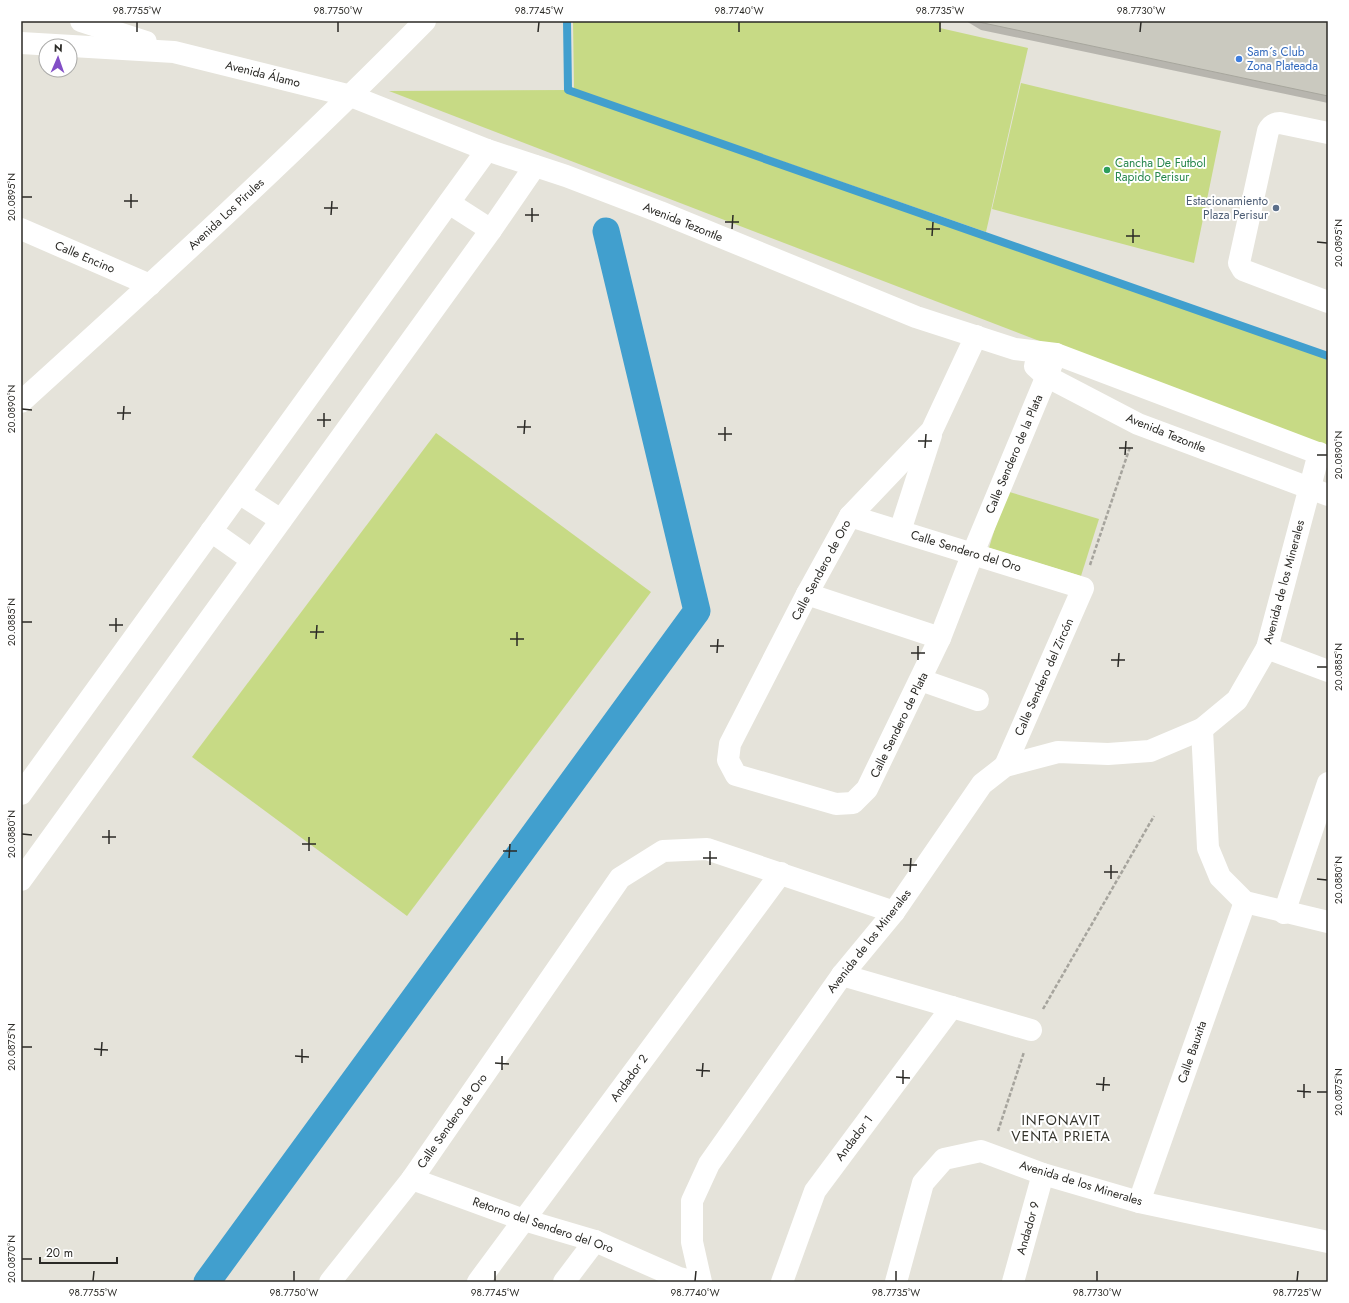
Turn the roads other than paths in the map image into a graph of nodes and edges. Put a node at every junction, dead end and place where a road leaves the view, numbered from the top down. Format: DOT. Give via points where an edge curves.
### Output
graph roads {
  1 [pos="81,21"];
  2 [pos="425,21"];
  3 [pos="21,43"];
  4 [pos="174,52"];
  5 [pos="351,96"];
  6 [pos="1328,134"];
  7 [pos="487,150"];
  8 [pos="535,166"];
  9 [pos="449,203"];
  10 [pos="21,229"];
  11 [pos="491,230"];
  12 [pos="150,285"];
  13 [pos="1328,302"];
  14 [pos="976,336"];
  15 [pos="1015,349"];
  16 [pos="1056,354"];
  17 [pos="1046,376"];
  18 [pos="21,402"];
  19 [pos="932,430"];
  20 [pos="1323,455"];
  21 [pos="1318,491"];
  22 [pos="239,493"];
  23 [pos="850,516"];
  24 [pos="281,520"];
  25 [pos="211,531"];
  26 [pos="900,531"];
  27 [pos="973,553"];
  28 [pos="252,560"];
  29 [pos="1083,588"];
  30 [pos="807,594"];
  31 [pos="940,638"];
  32 [pos="1267,648"];
  33 [pos="1328,671"];
  34 [pos="921,680"];
  35 [pos="978,700"];
  36 [pos="1202,729"];
  37 [pos="1005,766"];
  38 [pos="1328,783"];
  39 [pos="21,794"];
  40 [pos="853,802"];
  41 [pos="781,874"];
  42 [pos="21,880"];
  43 [pos="1245,902"];
  44 [pos="894,912"];
  45 [pos="1284,913"];
  46 [pos="1328,922"];
  47 [pos="842,975"];
  48 [pos="952,1007"];
  49 [pos="1031,1030"];
  50 [pos="1043,1174"];
  51 [pos="412,1179"];
  52 [pos="1139,1202"];
  53 [pos="524,1220"];
  54 [pos="595,1241"];
  55 [pos="1328,1242"];
  56 [pos="683,1281"];
  57 [pos="330,1282"];
  58 [pos="478,1282"];
  59 [pos="564,1282"];
  60 [pos="700,1282"];
  61 [pos="782,1282"];
  62 [pos="896,1282"];
  63 [pos="1013,1282"];
  1 -- 4 [label="street, Avenida Álamo"];
  2 -- 5 [label="street, Avenida Los Pirules"];
  3 -- 4 [label="street, Avenida Álamo"];
  4 -- 5 [label="street, Avenida Álamo"];
  5 -- 7 [label="street, Avenida Tezontle"];
  5 -- 12 [label="street, Avenida Los Pirules"];
  6 -- 13 [label="street" via="1280,123 1271,126 1239,263 1243,270"];
  7 -- 8 [label="street, Avenida Tezontle"];
  7 -- 9 [label="street"];
  8 -- 11 [label="street"];
  8 -- 14 [label="street, Avenida Tezontle" via="660,212 916,317"];
  9 -- 11 [label="street"];
  9 -- 22 [label="street"];
  10 -- 12 [label="street, Calle Encino"];
  11 -- 24 [label="street"];
  12 -- 18 [label="street, Avenida Los Pirules"];
  14 -- 15 [label="street, Avenida Tezontle"];
  14 -- 19 [label="street, Calle Sendero de Oro"];
  15 -- 16 [label="street, Avenida Tezontle"];
  15 -- 17 [label="street, Avenida Tezontle"];
  16 -- 17 [label="street, Calle Sendero de la Plata"];
  16 -- 20 [label="street, Avenida Tezontle"];
  17 -- 21 [label="street, Avenida Tezontle" via="1138,424"];
  17 -- 27 [label="street, Calle Sendero de la Plata"];
  19 -- 23 [label="street, Calle Sendero de Oro"];
  19 -- 26 [label="street"];
  20 -- 21 [label="street, Avenida de los Minerales"];
  21 -- 32 [label="street, Avenida de los Minerales"];
  22 -- 24 [label="street"];
  22 -- 25 [label="street"];
  23 -- 26 [label="street, Calle Sendero del Oro"];
  23 -- 30 [label="street, Calle Sendero de Oro"];
  24 -- 28 [label="street"];
  25 -- 28 [label="street"];
  25 -- 39 [label="street"];
  26 -- 27 [label="street, Calle Sendero del Oro"];
  27 -- 29 [label="street, Calle Sendero del Oro"];
  27 -- 31 [label="street, Calle Sendero de Plata"];
  28 -- 42 [label="street"];
  29 -- 37 [label="street, Calle Sendero del Zircón"];
  30 -- 31 [label="street"];
  30 -- 40 [label="street, Calle Sendero de Oro" via="730,744 728,760 736,776 836,804"];
  31 -- 34 [label="street, Calle Sendero de Plata"];
  32 -- 33 [label="street"];
  32 -- 36 [label="street, Avenida de los Minerales" via="1237,700"];
  34 -- 35 [label="street"];
  34 -- 40 [label="street, Calle Sendero de Plata" via="867,789"];
  36 -- 37 [label="street, Avenida de los Minerales" via="1150,751 1108,754 1058,752"];
  36 -- 43 [label="street" via="1208,848 1220,877"];
  37 -- 44 [label="street, Avenida de los Minerales" via="982,784"];
  38 -- 45 [label="street"];
  41 -- 44 [label="street"];
  41 -- 51 [label="street, Calle Sendero de Oro" via="707,849 663,851 620,878"];
  41 -- 53 [label="street, Andador 2"];
  43 -- 45 [label="street"];
  43 -- 52 [label="street, Calle Bauxita"];
  44 -- 47 [label="street, Avenida de los Minerales"];
  45 -- 46 [label="street"];
  47 -- 48 [label="street"];
  47 -- 60 [label="street, Avenida de los Minerales" via="709,1164 692,1201 692,1242"];
  48 -- 49 [label="street"];
  48 -- 61 [label="street, Andador 1" via="815,1191"];
  50 -- 52 [label="street, Avenida de los Minerales"];
  50 -- 62 [label="street, Avenida de los Minerales" via="981,1151 944,1159 923,1183"];
  50 -- 63 [label="street, Andador 9"];
  51 -- 53 [label="street, Retorno del Sendero del Oro"];
  51 -- 57 [label="street, Calle Sendero de Oro"];
  52 -- 55 [label="street, Avenida de los Minerales"];
  53 -- 54 [label="street, Retorno del Sendero del Oro"];
  53 -- 58 [label="street, Andador 2"];
  54 -- 56 [label="street, Retorno del Sendero del Oro"];
  54 -- 59 [label="street"];
}
